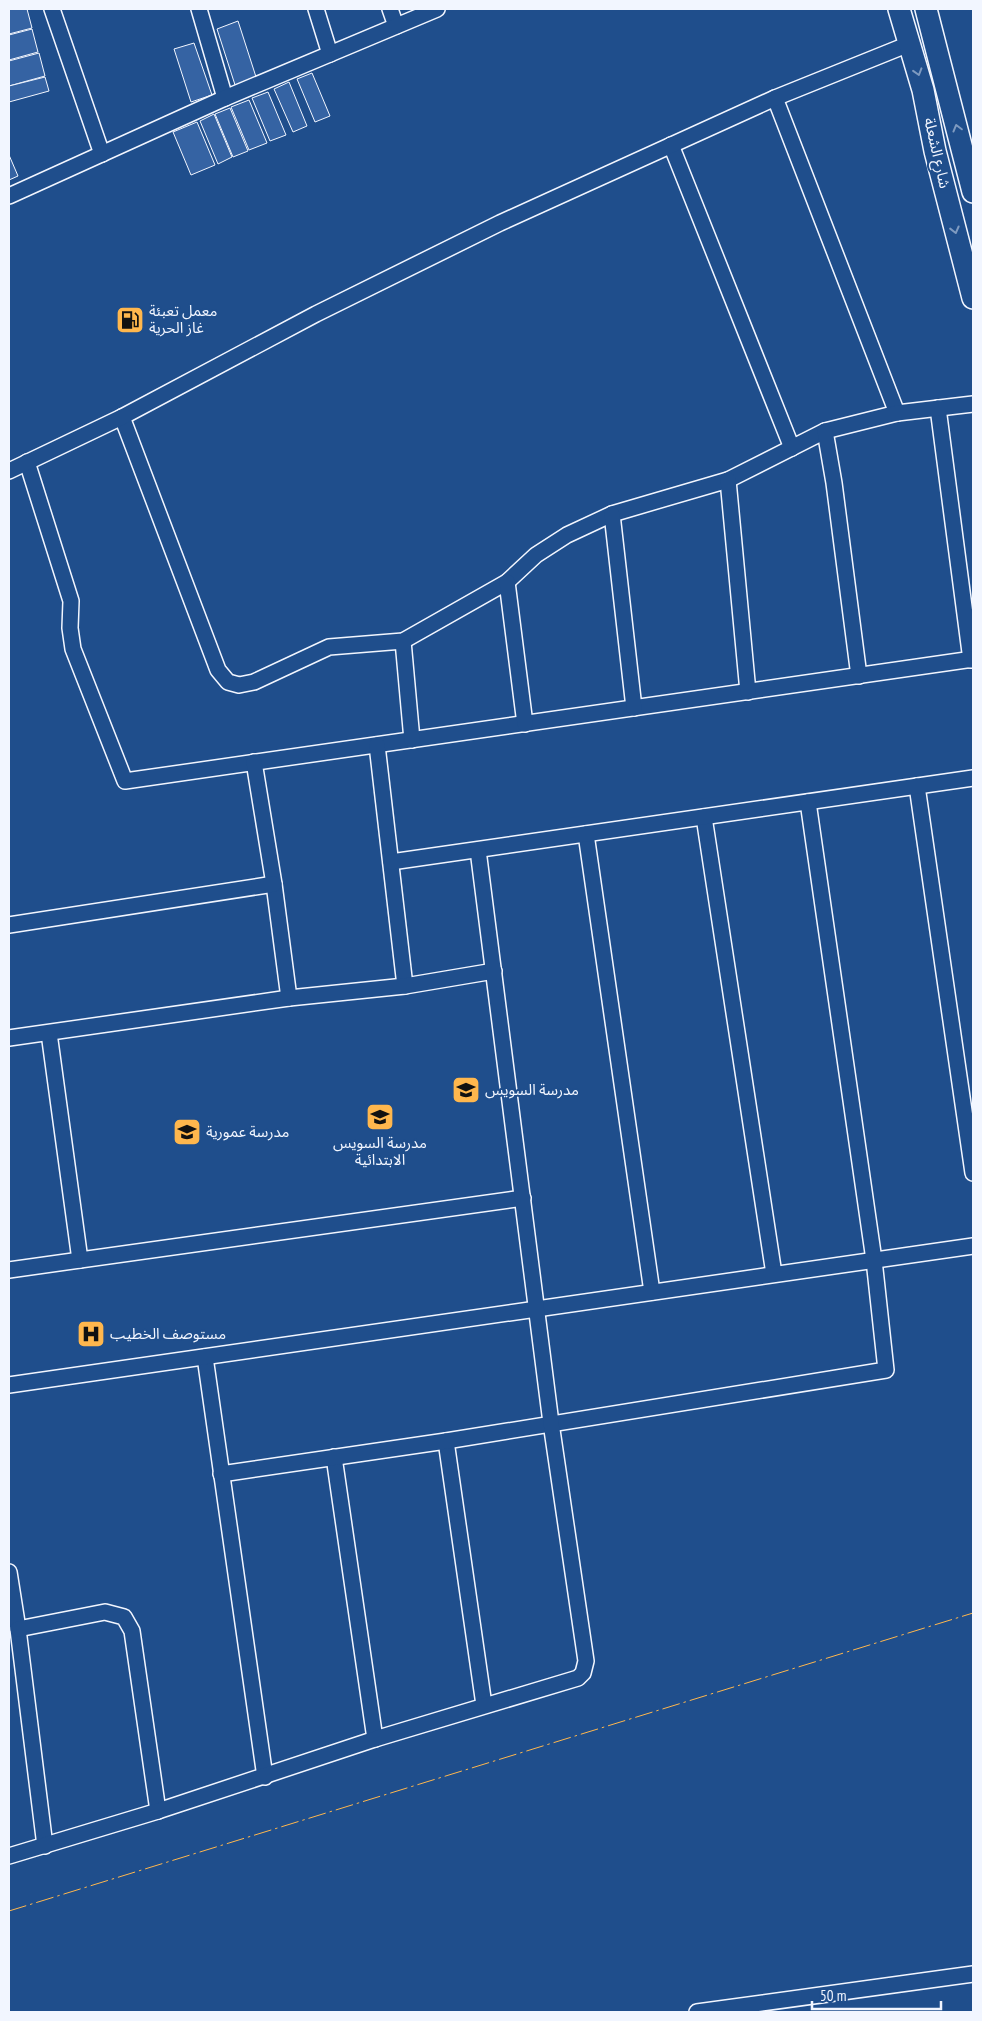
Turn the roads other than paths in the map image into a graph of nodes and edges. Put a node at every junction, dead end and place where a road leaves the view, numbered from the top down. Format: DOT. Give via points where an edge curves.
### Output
graph roads {
  1 [pos="52,9"];
  2 [pos="199,9"];
  3 [pos="316,9"];
  4 [pos="390,9"];
  5 [pos="436,9"];
  6 [pos="899,9"];
  7 [pos="926,9"];
  8 [pos="396,26"];
  9 [pos="909,44"];
  10 [pos="330,54"];
  11 [pos="225,98"];
  12 [pos="775,98"];
  13 [pos="671,145"];
  14 [pos="102,154"];
  15 [pos="968,154"];
  16 [pos="938,162"];
  17 [pos="972,185"];
  18 [pos="945,189"];
  19 [pos="9,196"];
  20 [pos="973,298"];
  21 [pos="973,404"];
  22 [pos="938,408"];
  23 [pos="898,413"];
  24 [pos="122,417"];
  25 [pos="825,431"];
  26 [pos="792,448"];
  27 [pos="27,462"];
  28 [pos="9,470"];
  29 [pos="728,480"];
  30 [pos="612,514"];
  31 [pos="507,582"];
  32 [pos="403,641"];
  33 [pos="972,660"];
  34 [pos="859,676"];
  35 [pos="748,692"];
  36 [pos="634,708"];
  37 [pos="525,724"];
  38 [pos="412,740"];
  39 [pos="377,745"];
  40 [pos="254,762"];
  41 [pos="973,778"];
  42 [pos="917,786"];
  43 [pos="808,802"];
  44 [pos="704,817"];
  45 [pos="586,834"];
  46 [pos="478,850"];
  47 [pos="391,862"];
  48 [pos="274,884"];
  49 [pos="9,926"];
  50 [pos="494,971"];
  51 [pos="405,986"];
  52 [pos="290,998"];
  53 [pos="49,1033"];
  54 [pos="9,1038"];
  55 [pos="973,1173"];
  56 [pos="523,1198"];
  57 [pos="973,1246"];
  58 [pos="80,1260"];
  59 [pos="874,1260"];
  60 [pos="9,1270"];
  61 [pos="774,1274"];
  62 [pos="652,1292"];
  63 [pos="537,1309"];
  64 [pos="205,1357"];
  65 [pos="9,1385"];
  66 [pos="551,1423"];
  67 [pos="446,1440"];
  68 [pos="334,1457"];
  69 [pos="221,1474"];
  70 [pos="9,1572"];
  71 [pos="18,1628"];
  72 [pos="484,1705"];
  73 [pos="375,1740"];
  74 [pos="265,1776"];
  75 [pos="158,1811"];
  76 [pos="45,1846"];
  77 [pos="9,1856"];
  78 [pos="973,1974"];
  79 [pos="698,2012"];
  1 -- 14 [label="street"];
  2 -- 11 [label="street"];
  3 -- 10 [label="street"];
  4 -- 8 [label="street"];
  5 -- 8 [label="street"];
  6 -- 9 [label="main road, شارع الشعلة"];
  15 -- 7 [label="main road, شارع الشعلة, one-way"];
  8 -- 10 [label="street"];
  9 -- 12 [label="street"];
  9 -- 16 [label="main road, شارع الشعلة, one-way" via="923,90"];
  10 -- 11 [label="street"];
  11 -- 14 [label="street"];
  12 -- 13 [label="street"];
  12 -- 23 [label="street"];
  13 -- 24 [label="street" via="404,268"];
  13 -- 26 [label="street"];
  14 -- 19 [label="street"];
  15 -- 16 [label="main road"];
  15 -- 17 [label="main road, شارع الشعلة"];
  16 -- 18 [label="main road, شارع الشعلة"];
  17 -- 18 [label="main road"];
  18 -- 20 [label="main road, شارع الشعلة, one-way"];
  21 -- 22 [label="street"];
  22 -- 23 [label="street"];
  22 -- 33 [label="street"];
  23 -- 25 [label="street"];
  24 -- 27 [label="street"];
  24 -- 32 [label="street" via="218,670 228,682 239,685 254,682 329,647"];
  25 -- 26 [label="street"];
  25 -- 34 [label="street"];
  26 -- 29 [label="street"];
  27 -- 28 [label="street"];
  27 -- 40 [label="street" via="70,601 73,649 125,781"];
  29 -- 30 [label="street"];
  29 -- 35 [label="street"];
  30 -- 31 [label="street" via="567,535 536,555"];
  30 -- 36 [label="street"];
  31 -- 32 [label="street"];
  31 -- 37 [label="street"];
  32 -- 38 [label="street"];
  33 -- 34 [label="street"];
  34 -- 35 [label="street"];
  35 -- 36 [label="street"];
  36 -- 37 [label="street"];
  37 -- 38 [label="street"];
  38 -- 39 [label="street"];
  39 -- 40 [label="street"];
  39 -- 47 [label="street"];
  40 -- 48 [label="street"];
  41 -- 42 [label="street"];
  42 -- 43 [label="street"];
  42 -- 55 [label="street"];
  43 -- 44 [label="street"];
  43 -- 59 [label="street"];
  44 -- 45 [label="street"];
  44 -- 61 [label="street"];
  45 -- 46 [label="street"];
  45 -- 62 [label="street"];
  46 -- 47 [label="street"];
  46 -- 50 [label="street"];
  47 -- 51 [label="street"];
  48 -- 49 [label="street"];
  48 -- 52 [label="street"];
  50 -- 51 [label="street"];
  50 -- 56 [label="street"];
  51 -- 52 [label="street"];
  52 -- 53 [label="street"];
  53 -- 54 [label="street"];
  53 -- 58 [label="street"];
  56 -- 58 [label="street"];
  56 -- 63 [label="street"];
  57 -- 59 [label="street"];
  58 -- 60 [label="street"];
  59 -- 61 [label="street"];
  59 -- 66 [label="street" via="886,1370"];
  61 -- 62 [label="street"];
  62 -- 63 [label="street"];
  63 -- 64 [label="street"];
  63 -- 66 [label="street"];
  64 -- 65 [label="street"];
  64 -- 69 [label="street"];
  66 -- 67 [label="street"];
  66 -- 72 [label="street" via="586,1661 578,1678"];
  67 -- 68 [label="street"];
  67 -- 72 [label="street"];
  68 -- 69 [label="street"];
  68 -- 73 [label="street"];
  69 -- 74 [label="street"];
  70 -- 71 [label="street"];
  71 -- 75 [label="street" via="105,1612 124,1617 132,1631"];
  71 -- 76 [label="street"];
  72 -- 73 [label="street"];
  73 -- 74 [label="street"];
  74 -- 75 [label="street"];
  75 -- 76 [label="street"];
  76 -- 77 [label="street"];
  78 -- 79 [label="street"];
}
